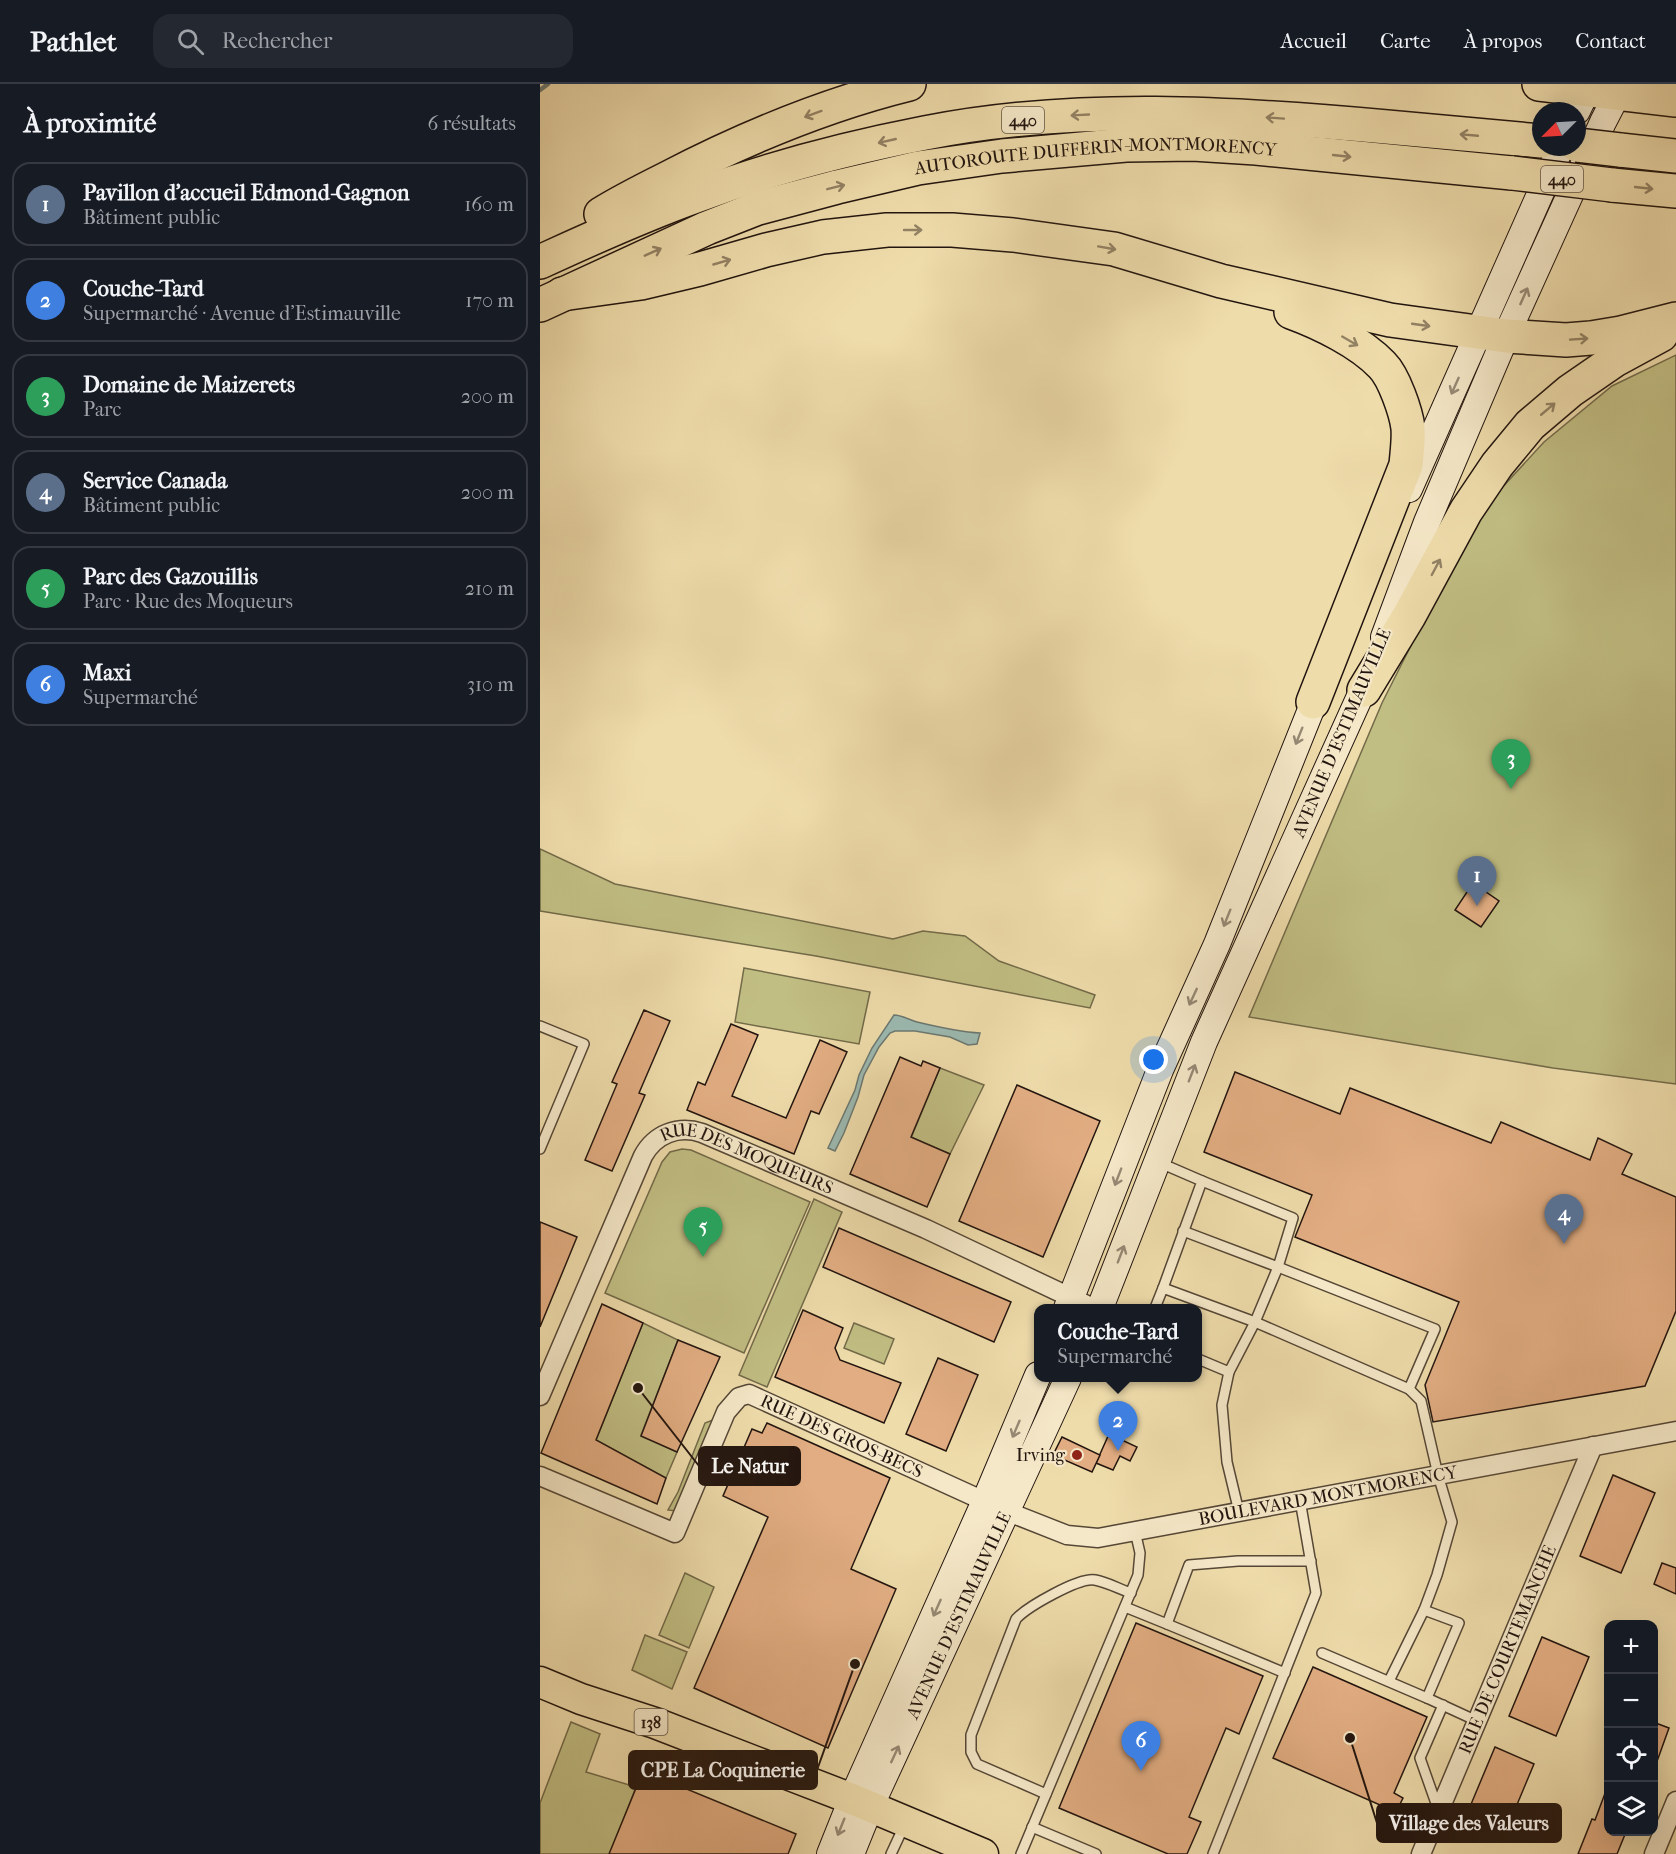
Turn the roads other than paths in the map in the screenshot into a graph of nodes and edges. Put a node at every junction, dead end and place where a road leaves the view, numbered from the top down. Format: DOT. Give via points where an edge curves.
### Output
graph roads {
  1 [pos="909,84"];
  2 [pos="1539,84"];
  3 [pos="1594,98"];
  4 [pos="1676,100"];
  5 [pos="1532,141"];
  6 [pos="1586,147"];
  7 [pos="1558,156"];
  8 [pos="1676,156"];
  9 [pos="1676,191"];
  10 [pos="541,262"];
  11 [pos="1221,281"];
  12 [pos="551,299"];
  13 [pos="1676,319"];
  14 [pos="1676,329"];
  15 [pos="1492,334"];
  16 [pos="1364,690"];
  17 [pos="1313,702"];
  18 [pos="540,1026"];
  19 [pos="540,1149"];
  20 [pos="1157,1162"];
  21 [pos="1202,1181"];
  22 [pos="1183,1231"];
  23 [pos="1278,1267"];
  24 [pos="1163,1288"];
  25 [pos="1075,1304"];
  26 [pos="1077,1304"];
  27 [pos="1102,1304"];
  28 [pos="1157,1304"];
  29 [pos="1255,1322"];
  30 [pos="1202,1361"];
  31 [pos="1229,1372"];
  32 [pos="1036,1382"];
  33 [pos="1065,1382"];
  34 [pos="1409,1389"];
  35 [pos="540,1396"];
  36 [pos="1676,1431"];
  37 [pos="1593,1446"];
  38 [pos="1438,1475"];
  39 [pos="540,1476"];
  40 [pos="1300,1500"];
  41 [pos="995,1506"];
  42 [pos="1239,1512"];
  43 [pos="1135,1531"];
  44 [pos="1311,1561"];
  45 [pos="1131,1593"];
  46 [pos="1125,1607"];
  47 [pos="1424,1610"];
  48 [pos="1167,1624"];
  49 [pos="1322,1653"];
  50 [pos="1285,1673"];
  51 [pos="540,1682"];
  52 [pos="1389,1682"];
  53 [pos="1427,1698"];
  54 [pos="1443,1705"];
  55 [pos="1477,1721"];
  56 [pos="1046,1794"];
  57 [pos="1676,1801"];
  58 [pos="861,1803"];
  59 [pos="1439,1811"];
  60 [pos="906,1822"];
  61 [pos="1032,1827"];
  62 [pos="958,1847"];
  63 [pos="830,1854"];
  64 [pos="851,1854"];
  65 [pos="891,1854"];
  66 [pos="1021,1854"];
  67 [pos="1096,1854"];
  68 [pos="1213,1854"];
  69 [pos="1421,1854"];
  70 [pos="1654,1854"];
  1 -- 10 [label="highway, one-way" via="867,94 786,123 702,160 599,216"];
  2 -- 3 [label="highway"];
  3 -- 4 [label="highway"];
  15 -- 3 [label="main road, AVENUE D'ESTIMAUVILLE, one-way" via="1603,122"];
  5 -- 10 [label="highway, AUTOROUTE DUFFERIN-MONTMORENCY / 440, one-way" via="1214,114 1109,114 995,122 926,132 758,175 637,219"];
  6 -- 8 [label="highway, 440, bridge"];
  7 -- 15 [label="main road, AVENUE D'ESTIMAUVILLE"];
  12 -- 9 [label="highway, AUTOROUTE DUFFERIN-MONTMORENCY / 440, one-way, bridge" via="758,208 918,168 1002,156 1126,145 1193,144 1512,172"];
  12 -- 11 [label="highway, one-way" via="640,283 823,237 887,230 952,230 1064,241 1114,249"];
  11 -- 15 [label="highway, one-way" via="1390,320"];
  11 -- 17 [label="highway, one-way" via="1310,319 1356,344 1383,366 1399,395 1408,428 1406,465"];
  15 -- 13 [label="highway, one-way" via="1566,340 1591,338"];
  16 -- 14 [label="highway, one-way" via="1466,511 1530,424 1615,360"];
  15 -- 16 [label="main road, AVENUE D'ESTIMAUVILLE"];
  15 -- 17 [label="main road, AVENUE D'ESTIMAUVILLE, one-way"];
  20 -- 16 [label="main road, AVENUE D'ESTIMAUVILLE, one-way" via="1204,1042"];
  17 -- 26 [label="main road, AVENUE D'ESTIMAUVILLE, one-way" via="1217,944 1160,1070"];
  18 -- 19 [label="lane" via="584,1044"];
  20 -- 21 [label="lane"];
  27 -- 20 [label="main road, AVENUE D'ESTIMAUVILLE, one-way"];
  21 -- 22 [label="lane"];
  21 -- 23 [label="lane" via="1293,1218"];
  22 -- 23 [label="lane"];
  22 -- 24 [label="lane"];
  23 -- 29 [label="lane"];
  23 -- 34 [label="lane" via="1435,1329"];
  24 -- 28 [label="lane"];
  24 -- 29 [label="lane"];
  25 -- 35 [label="street, RUE DES MOQUEURS" via="926,1228 702,1133 676,1130 659,1137 643,1156"];
  29 -- 31 [label="lane"];
  29 -- 34 [label="lane"];
  30 -- 31 [label="lane"];
  31 -- 42 [label="lane" via="1222,1405 1227,1462"];
  32 -- 41 [label="main road, AVENUE D'ESTIMAUVILLE, one-way"];
  33 -- 41 [label="main road, AVENUE D'ESTIMAUVILLE"];
  34 -- 38 [label="lane" via="1421,1401"];
  36 -- 37 [label="street, BOULEVARD MONTMORENCY"];
  37 -- 38 [label="street, BOULEVARD MONTMORENCY"];
  37 -- 55 [label="street, RUE DE COURTEMANCHE"];
  38 -- 40 [label="street, BOULEVARD MONTMORENCY"];
  38 -- 47 [label="lane" via="1452,1522"];
  39 -- 41 [label="street, RUE DES GROS-BECS" via="675,1533 726,1412 740,1397 749,1394"];
  40 -- 42 [label="street, BOULEVARD MONTMORENCY"];
  40 -- 44 [label="lane"];
  41 -- 43 [label="street, BOULEVARD MONTMORENCY" via="1067,1535 1098,1538"];
  41 -- 58 [label="main road, AVENUE D'ESTIMAUVILLE"];
  42 -- 43 [label="street, BOULEVARD MONTMORENCY"];
  43 -- 45 [label="lane" via="1140,1553"];
  44 -- 48 [label="lane" via="1189,1565"];
  44 -- 50 [label="lane" via="1316,1593"];
  45 -- 46 [label="lane"];
  45 -- 56 [label="lane" via="1093,1579 1066,1588 1024,1610 1016,1619 971,1735 971,1752 978,1764"];
  46 -- 48 [label="lane"];
  46 -- 56 [label="lane"];
  47 -- 52 [label="lane"];
  47 -- 53 [label="lane" via="1459,1623"];
  48 -- 50 [label="lane"];
  49 -- 52 [label="lane"];
  50 -- 68 [label="lane"];
  51 -- 58 [label="main road, 138"];
  52 -- 53 [label="lane"];
  53 -- 54 [label="lane"];
  54 -- 55 [label="lane"];
  54 -- 59 [label="lane" via="1420,1758"];
  55 -- 59 [label="street, RUE DE COURTEMANCHE"];
  56 -- 61 [label="lane"];
  57 -- 70 [label="street"];
  58 -- 60 [label="main road, 138"];
  58 -- 63 [label="main road, AVENUE D'ESTIMAUVILLE, one-way"];
  58 -- 64 [label="main road, AVENUE D'ESTIMAUVILLE"];
  59 -- 69 [label="street, RUE DE COURTEMANCHE"];
  60 -- 62 [label="main road, 138"];
  60 -- 65 [label="lane"];
  61 -- 66 [label="lane"];
  61 -- 67 [label="lane"];
}
